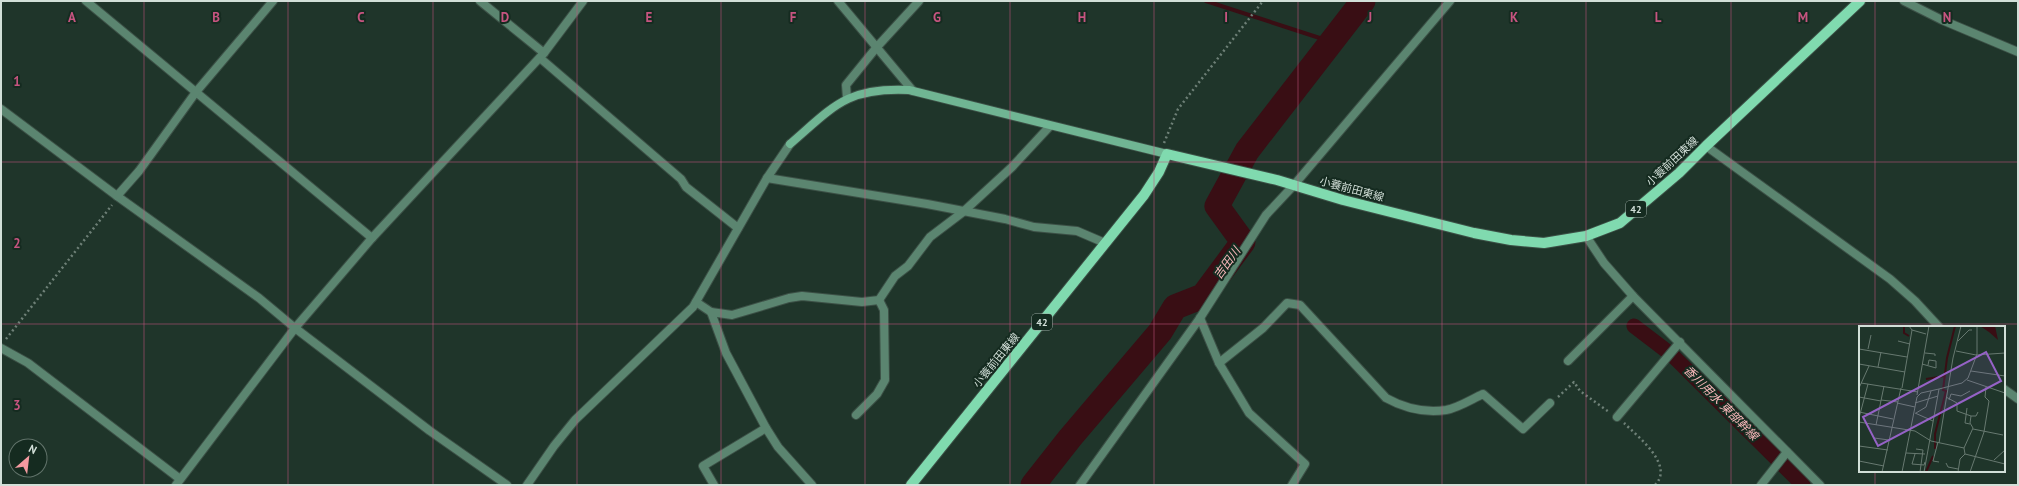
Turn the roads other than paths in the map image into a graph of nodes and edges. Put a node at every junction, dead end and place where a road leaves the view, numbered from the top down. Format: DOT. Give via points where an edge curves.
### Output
graph roads {
  1 [pos="86,1"];
  2 [pos="273,1"];
  3 [pos="480,1"];
  4 [pos="583,1"];
  5 [pos="838,1"];
  6 [pos="919,1"];
  7 [pos="1450,1"];
  8 [pos="1860,1"];
  9 [pos="1904,1"];
  10 [pos="876,48"];
  11 [pos="2018,52"];
  12 [pos="542,55"];
  13 [pos="913,91"];
  14 [pos="196,92"];
  15 [pos="847,98"];
  16 [pos="1,109"];
  17 [pos="1050,126"];
  18 [pos="1706,146"];
  19 [pos="1163,154"];
  20 [pos="767,178"];
  21 [pos="1294,185"];
  22 [pos="117,196"];
  23 [pos="963,212"];
  24 [pos="738,228"];
  25 [pos="1586,236"];
  26 [pos="372,238"];
  27 [pos="1105,243"];
  28 [pos="1633,296"];
  29 [pos="879,300"];
  30 [pos="696,302"];
  31 [pos="711,312"];
  32 [pos="1200,318"];
  33 [pos="1938,326"];
  34 [pos="295,328"];
  35 [pos="1680,342"];
  36 [pos="1,348"];
  37 [pos="1568,362"];
  38 [pos="1219,363"];
  39 [pos="2005,390"];
  40 [pos="2018,399"];
  41 [pos="1550,404"];
  42 [pos="856,415"];
  43 [pos="1618,416"];
  44 [pos="766,428"];
  45 [pos="1785,454"];
  46 [pos="178,482"];
  47 [pos="507,485"];
  48 [pos="527,485"];
  49 [pos="714,485"];
  50 [pos="812,485"];
  51 [pos="911,485"];
  52 [pos="1080,485"];
  53 [pos="1292,485"];
  54 [pos="1761,485"];
  55 [pos="1820,485"];
  1 -- 14 [label="street"];
  2 -- 14 [label="street"];
  3 -- 12 [label="street"];
  4 -- 12 [label="street"];
  5 -- 10 [label="street"];
  6 -- 10 [label="street"];
  7 -- 21 [label="street"];
  8 -- 18 [label="main road, 小蓑前田東線 / 42"];
  9 -- 11 [label="street"];
  10 -- 13 [label="street"];
  10 -- 15 [label="street" via="846,85"];
  12 -- 24 [label="street" via="681,179 686,187"];
  12 -- 26 [label="street"];
  13 -- 15 [label="street" via="869,91"];
  13 -- 17 [label="street"];
  14 -- 22 [label="street" via="139,172"];
  14 -- 26 [label="street"];
  15 -- 20 [label="street" via="824,113 790,144"];
  16 -- 22 [label="street"];
  17 -- 19 [label="street"];
  17 -- 23 [label="street" via="1012,167"];
  18 -- 25 [label="main road, 小蓑前田東線 / 42" via="1679,173 1620,223"];
  18 -- 33 [label="street" via="1890,280"];
  19 -- 21 [label="main road, 小蓑前田東線 / 42"];
  19 -- 27 [label="main road, 小蓑前田東線 / 42" via="1159,172"];
  20 -- 23 [label="street"];
  20 -- 24 [label="street"];
  21 -- 25 [label="main road, 小蓑前田東線 / 42" via="1343,200 1511,240 1544,243"];
  21 -- 32 [label="street" via="1266,215"];
  22 -- 34 [label="street" via="259,298"];
  23 -- 27 [label="street" via="1034,227 1077,231"];
  23 -- 29 [label="street" via="930,237 908,266 895,276"];
  24 -- 30 [label="street"];
  25 -- 28 [label="street" via="1604,263"];
  26 -- 34 [label="street"];
  27 -- 51 [label="main road, 小蓑前田東線 / 42"];
  28 -- 35 [label="street"];
  28 -- 37 [label="street"];
  29 -- 31 [label="street" via="862,302 802,296 732,315"];
  29 -- 42 [label="street" via="884,310 885,380 877,394"];
  30 -- 31 [label="street"];
  30 -- 48 [label="street" via="668,333 632,363 575,420"];
  31 -- 44 [label="street" via="726,353"];
  32 -- 38 [label="street"];
  32 -- 52 [label="street"];
  34 -- 46 [label="street"];
  34 -- 47 [label="street" via="430,431"];
  35 -- 43 [label="street"];
  35 -- 45 [label="street"];
  36 -- 46 [label="street" via="28,363"];
  38 -- 41 [label="street" via="1263,328 1286,303 1300,305 1386,398 1400,406 1420,410 1447,410 1483,394 1523,428"];
  38 -- 53 [label="street" via="1249,413 1305,464"];
  39 -- 40 [label="street"];
  44 -- 49 [label="street" via="703,466"];
  44 -- 50 [label="street" via="778,447"];
  45 -- 54 [label="street"];
  45 -- 55 [label="street"];
}
